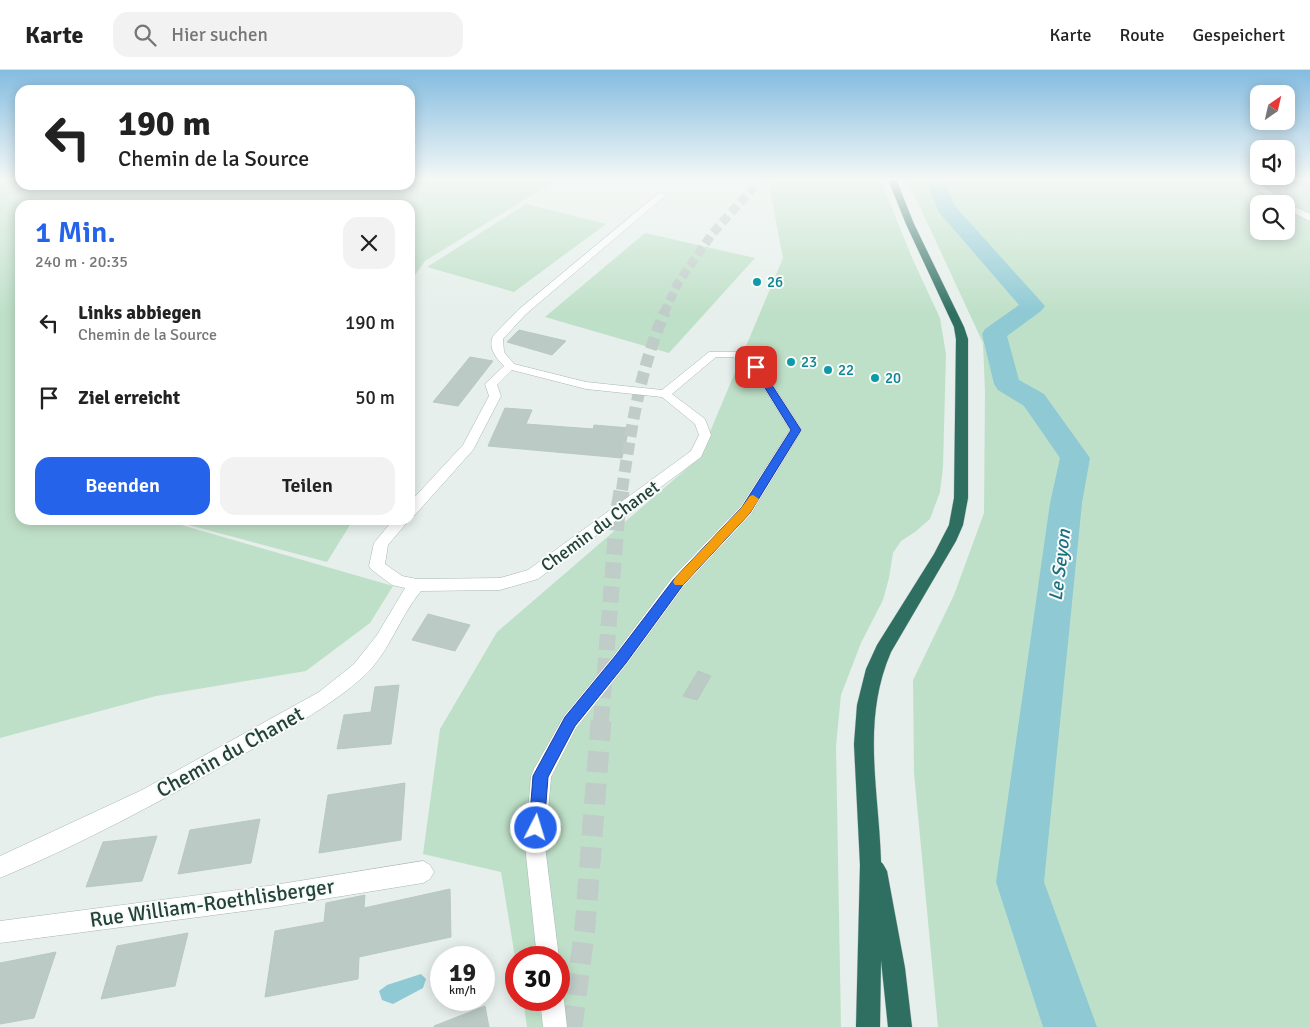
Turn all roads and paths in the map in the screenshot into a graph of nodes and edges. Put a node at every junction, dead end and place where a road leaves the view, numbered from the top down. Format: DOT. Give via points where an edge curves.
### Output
graph roads {
  1 [pos="628,224"];
  2 [pos="910,224"];
  3 [pos="510,366"];
  4 [pos="665,394"];
  5 [pos="415,505"];
  6 [pos="397,525"];
  7 [pos="417,585"];
  8 [pos="870,842"];
  9 [pos="0,867"];
  10 [pos="423,872"];
  11 [pos="0,932"];
  12 [pos="547,946"];
  13 [pos="553,1011"];
  14 [pos="555,1027"];
  15 [pos="868,1027"];
  16 [pos="900,1027"];
  1 -- 3 [label="street" via="522,312 497,338 498,353"];
  2 -- 8 [label="highway" via="962,339 960,498 949,541 889,641 869,687 864,725"];
  3 -- 4 [label="street" via="552,379 624,393"];
  3 -- 5 [label="street" via="491,384 495,396 468,447"];
  4 -- 7 [label="street, Chemin du Chanet" via="701,422 705,435 696,454 682,466 533,575 500,584"];
  4 -- 12 [label="street" via="713,354 735,354 756,367 796,430 746,510 678,582 570,722 541,776 535,846"];
  6 -- 7 [label="street, Chemin du Chanet" via="381,543 377,566 398,581"];
  7 -- 9 [label="street, Chemin du Chanet" via="405,599 383,640 360,669 325,698 149,797"];
  8 -- 15 [label="highway"];
  8 -- 16 [label="highway" via="889,936"];
  10 -- 11 [label="street, Rue William-Roethlisberger" via="268,897"];
  13 -- 14 [label="street"];
}
